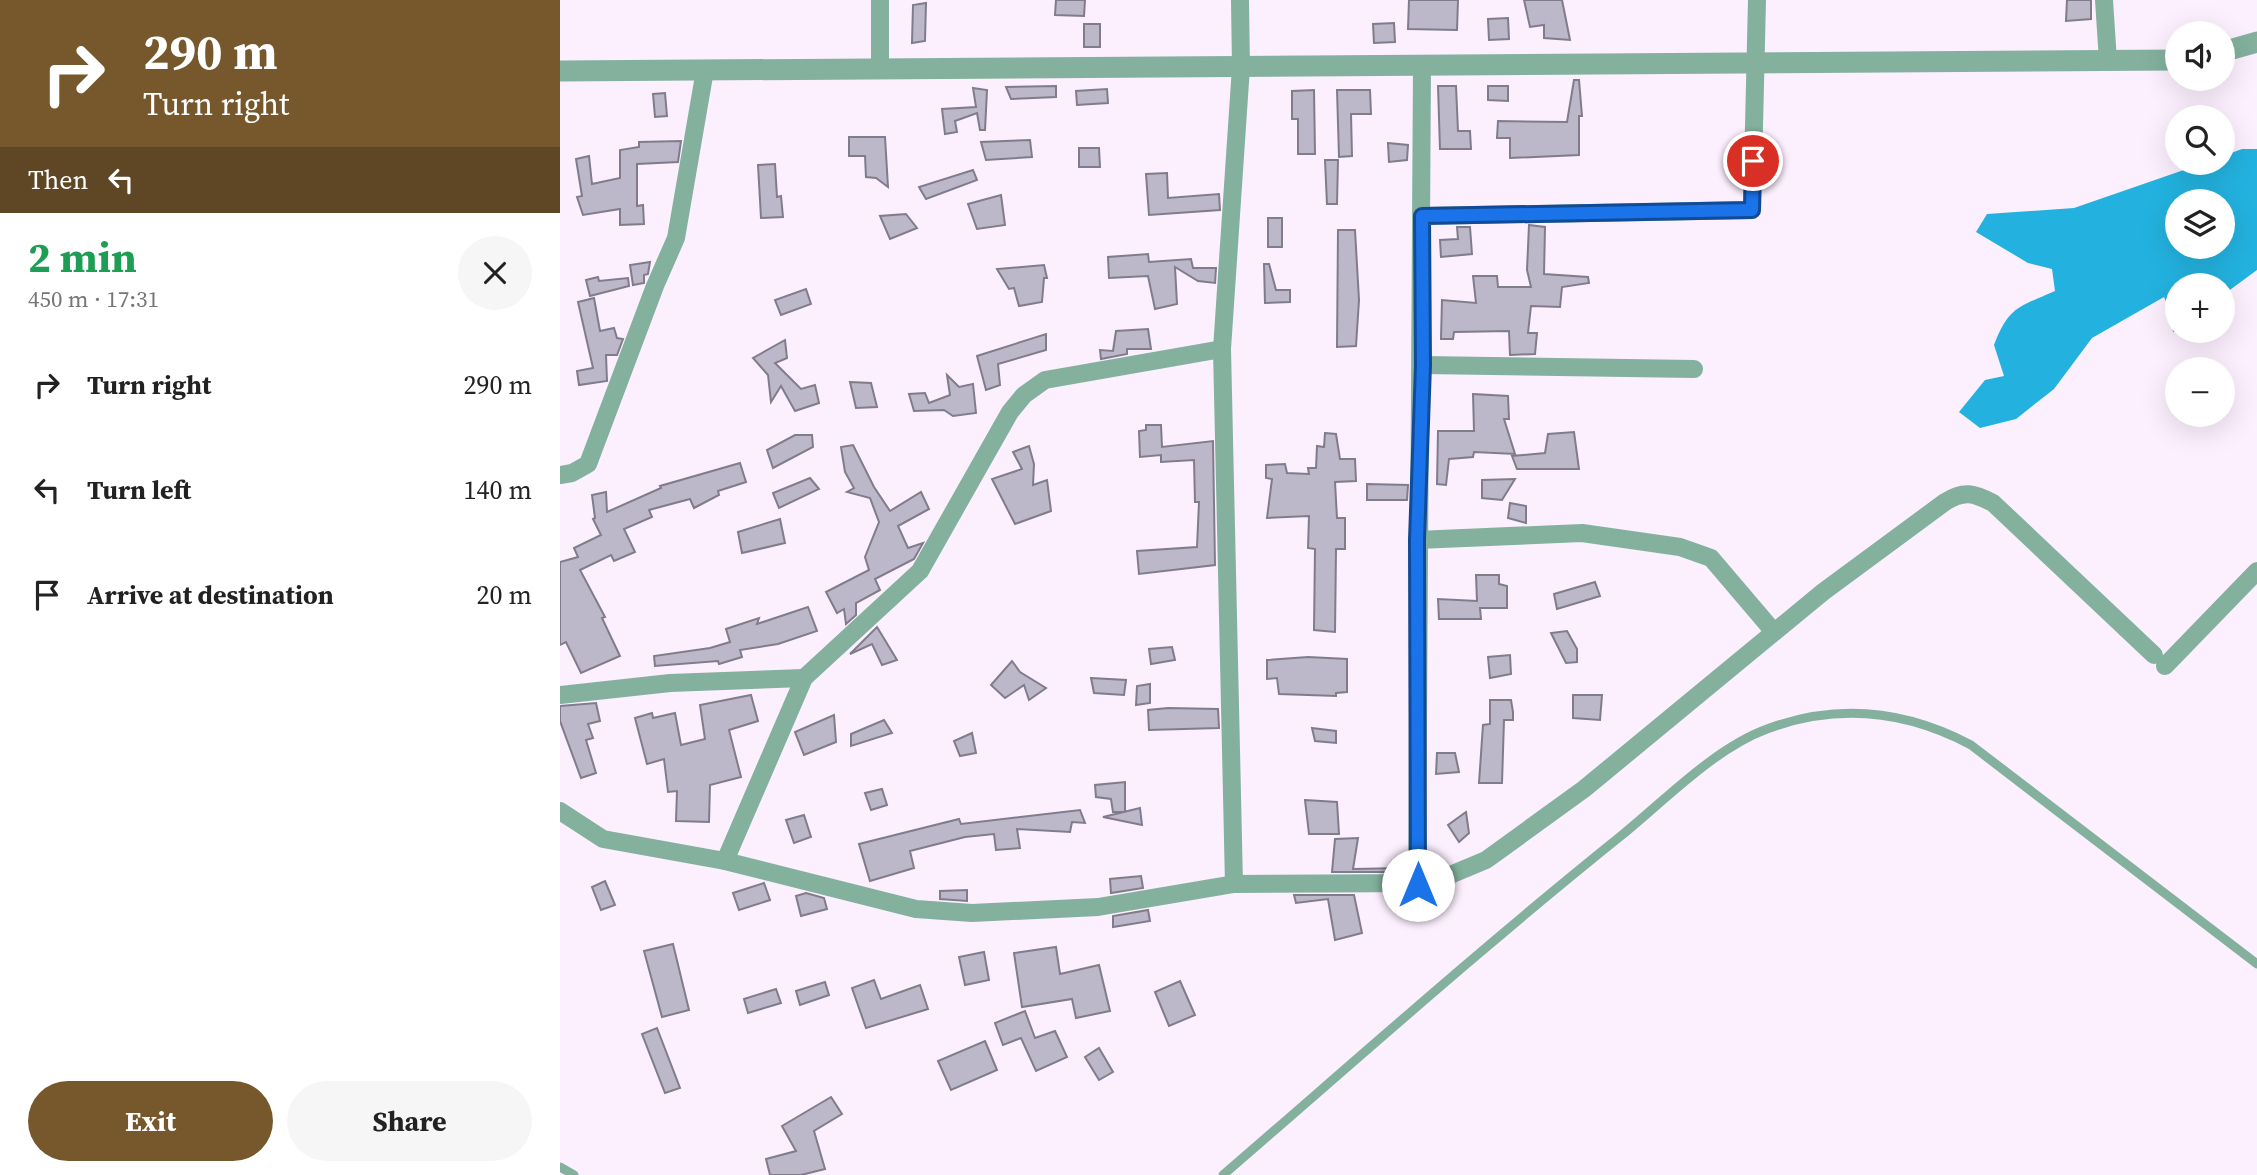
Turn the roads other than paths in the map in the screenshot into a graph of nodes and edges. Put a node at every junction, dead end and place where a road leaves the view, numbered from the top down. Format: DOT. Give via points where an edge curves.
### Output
graph roads {
  1 [pos="880,0"];
  2 [pos="1240,0"];
  3 [pos="1757,0"];
  4 [pos="2104,0"];
  5 [pos="2257,42"];
  6 [pos="2235,48"];
  7 [pos="2165,60"];
  8 [pos="2108,61"];
  9 [pos="1755,63"];
  10 [pos="1422,65"];
  11 [pos="1241,66"];
  12 [pos="880,69"];
  13 [pos="705,70"];
  14 [pos="560,71"];
  15 [pos="1422,216"];
  16 [pos="1222,349"];
  17 [pos="1423,365"];
  18 [pos="1695,369"];
  19 [pos="560,475"];
  20 [pos="1417,540"];
  21 [pos="2257,571"];
  22 [pos="1774,632"];
  23 [pos="804,678"];
  24 [pos="560,695"];
  25 [pos="560,811"];
  26 [pos="725,861"];
  27 [pos="1234,884"];
  28 [pos="1418,885"];
  29 [pos="2257,964"];
  30 [pos="560,1167"];
  31 [pos="574,1175"];
  32 [pos="1223,1175"];
  1 -- 12 [label="street"];
  2 -- 11 [label="street"];
  3 -- 9 [label="street"];
  4 -- 8 [label="street"];
  5 -- 6 [label="street"];
  7 -- 8 [label="street"];
  8 -- 9 [label="street"];
  9 -- 10 [label="street"];
  9 -- 15 [label="street" via="1752,210"];
  10 -- 11 [label="street"];
  10 -- 15 [label="street"];
  11 -- 12 [label="street"];
  11 -- 16 [label="street"];
  12 -- 13 [label="street"];
  13 -- 14 [label="street"];
  13 -- 19 [label="street" via="676,238 588,464"];
  15 -- 17 [label="street"];
  16 -- 23 [label="street" via="1045,380 1024,395 920,571"];
  16 -- 27 [label="street"];
  17 -- 18 [label="street"];
  17 -- 20 [label="street"];
  20 -- 22 [label="street" via="1582,533 1680,547 1711,558"];
  20 -- 28 [label="street"];
  21 -- 22 [label="street" via="2159,661 1993,503 1972,492 1958,494 1932,511"];
  22 -- 28 [label="street" via="1584,789 1486,860"];
  23 -- 24 [label="street" via="670,682"];
  23 -- 26 [label="street"];
  25 -- 26 [label="street" via="603,839"];
  26 -- 27 [label="street" via="916,909 972,913 1098,906"];
  27 -- 28 [label="street"];
  29 -- 32 [label="lane" via="1971,745 1929,725 1889,715 1843,713 1802,719 1754,734 1728,749"];
  30 -- 31 [label="lane"];
}
